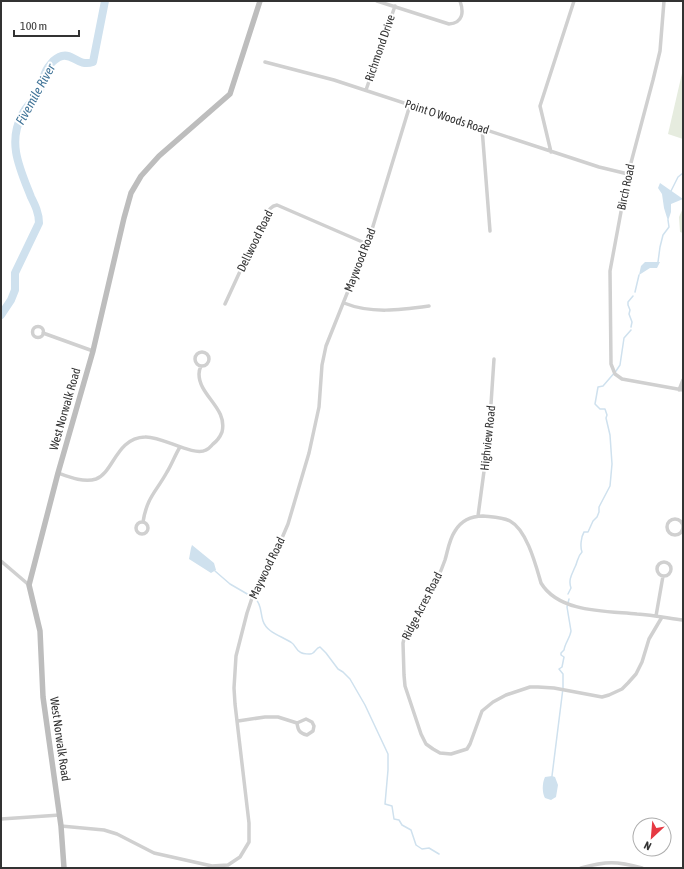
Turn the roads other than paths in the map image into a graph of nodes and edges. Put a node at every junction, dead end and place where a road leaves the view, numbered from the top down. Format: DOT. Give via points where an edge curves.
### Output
graph roads {
  1 [pos="260,1"];
  2 [pos="377,1"];
  3 [pos="460,1"];
  4 [pos="574,1"];
  5 [pos="664,1"];
  6 [pos="395,6"];
  7 [pos="265,62"];
  8 [pos="366,90"];
  9 [pos="410,105"];
  10 [pos="482,128"];
  11 [pos="551,152"];
  12 [pos="628,174"];
  13 [pos="490,231"];
  14 [pos="367,244"];
  15 [pos="344,303"];
  16 [pos="226,304"];
  17 [pos="429,306"];
  18 [pos="43,333"];
  19 [pos="93,351"];
  20 [pos="494,359"];
  21 [pos="200,366"];
  22 [pos="683,380"];
  23 [pos="681,390"];
  24 [pos="180,447"];
  25 [pos="58,473"];
  26 [pos="478,516"];
  27 [pos="143,522"];
  28 [pos="682,532"];
  29 [pos="1,561"];
  30 [pos="663,576"];
  31 [pos="29,585"];
  32 [pos="656,616"];
  33 [pos="662,617"];
  34 [pos="683,620"];
  35 [pos="238,721"];
  36 [pos="297,723"];
  37 [pos="60,815"];
  38 [pos="1,819"];
  39 [pos="61,826"];
  40 [pos="64,868"];
  41 [pos="581,868"];
  42 [pos="642,868"];
  1 -- 19 [label="main road, West Norwalk Road" via="230,94 159,156 136,182 111,266"];
  2 -- 6 [label="street, Richmond Drive"];
  3 -- 6 [label="street, Richmond Drive" via="462,16 453,23 440,22"];
  4 -- 11 [label="street" via="540,106"];
  5 -- 12 [label="street, Birch Road" via="660,51"];
  6 -- 8 [label="street, Richmond Drive"];
  7 -- 8 [label="street, Point O Woods Road"];
  8 -- 9 [label="street, Point O Woods Road"];
  9 -- 10 [label="street, Point O Woods Road"];
  9 -- 14 [label="street, Maywood Road"];
  10 -- 11 [label="street, Point O Woods Road"];
  10 -- 13 [label="street"];
  11 -- 12 [label="street, Point O Woods Road"];
  12 -- 23 [label="street, Birch Road" via="610,271 611,364 614,373 627,380"];
  14 -- 15 [label="street, Maywood Road"];
  14 -- 16 [label="street, Dellwood Road" via="274,205 265,217"];
  15 -- 17 [label="street" via="378,310"];
  15 -- 35 [label="street, Maywood Road" via="324,354 316,426 292,512 282,538 253,595 242,630 236,656 234,688"];
  18 -- 19 [label="street"];
  19 -- 25 [label="main road, West Norwalk Road"];
  20 -- 26 [label="street, Highview Road" via="489,434"];
  21 -- 21 [label="street" via="206,365 209,361 208,355 204,352 199,352 196,356"];
  21 -- 24 [label="street" via="198,374 201,384 218,410 222,432 206,451"];
  22 -- 23 [label="street"];
  24 -- 25 [label="street" via="157,438 134,439 124,446 104,474 97,479 86,480"];
  24 -- 27 [label="street" via="150,497"];
  25 -- 31 [label="main road, West Norwalk Road"];
  26 -- 32 [label="street" via="504,518 514,523 525,538 541,583 554,597 568,604 592,610"];
  26 -- 33 [label="street, Ridge Acres Road" via="464,521 455,530 431,592 403,643 405,686 423,739 430,748 440,753 451,754 467,749 482,711 506,695 530,687 602,697 622,688 636,674 649,639"];
  28 -- 28 [label="street" via="683,526 680,521 676,519 669,522 668,529 671,533"];
  29 -- 31 [label="street"];
  30 -- 30 [label="street" via="669,575 672,571 666,562 657,568"];
  30 -- 32 [label="street"];
  31 -- 37 [label="main road, West Norwalk Road" via="40,632 43,697"];
  32 -- 33 [label="street"];
  33 -- 34 [label="street"];
  35 -- 36 [label="street" via="278,717"];
  35 -- 39 [label="street, Maywood Road" via="249,833 249,842 240,857 228,864 212,866 154,853 118,834 104,830"];
  36 -- 36 [label="street" via="310,720 313,731 307,735 301,733"];
  37 -- 38 [label="street"];
  37 -- 39 [label="main road, West Norwalk Road"];
  39 -- 40 [label="main road, West Norwalk Road"];
  41 -- 42 [label="street" via="617,862"];
}
